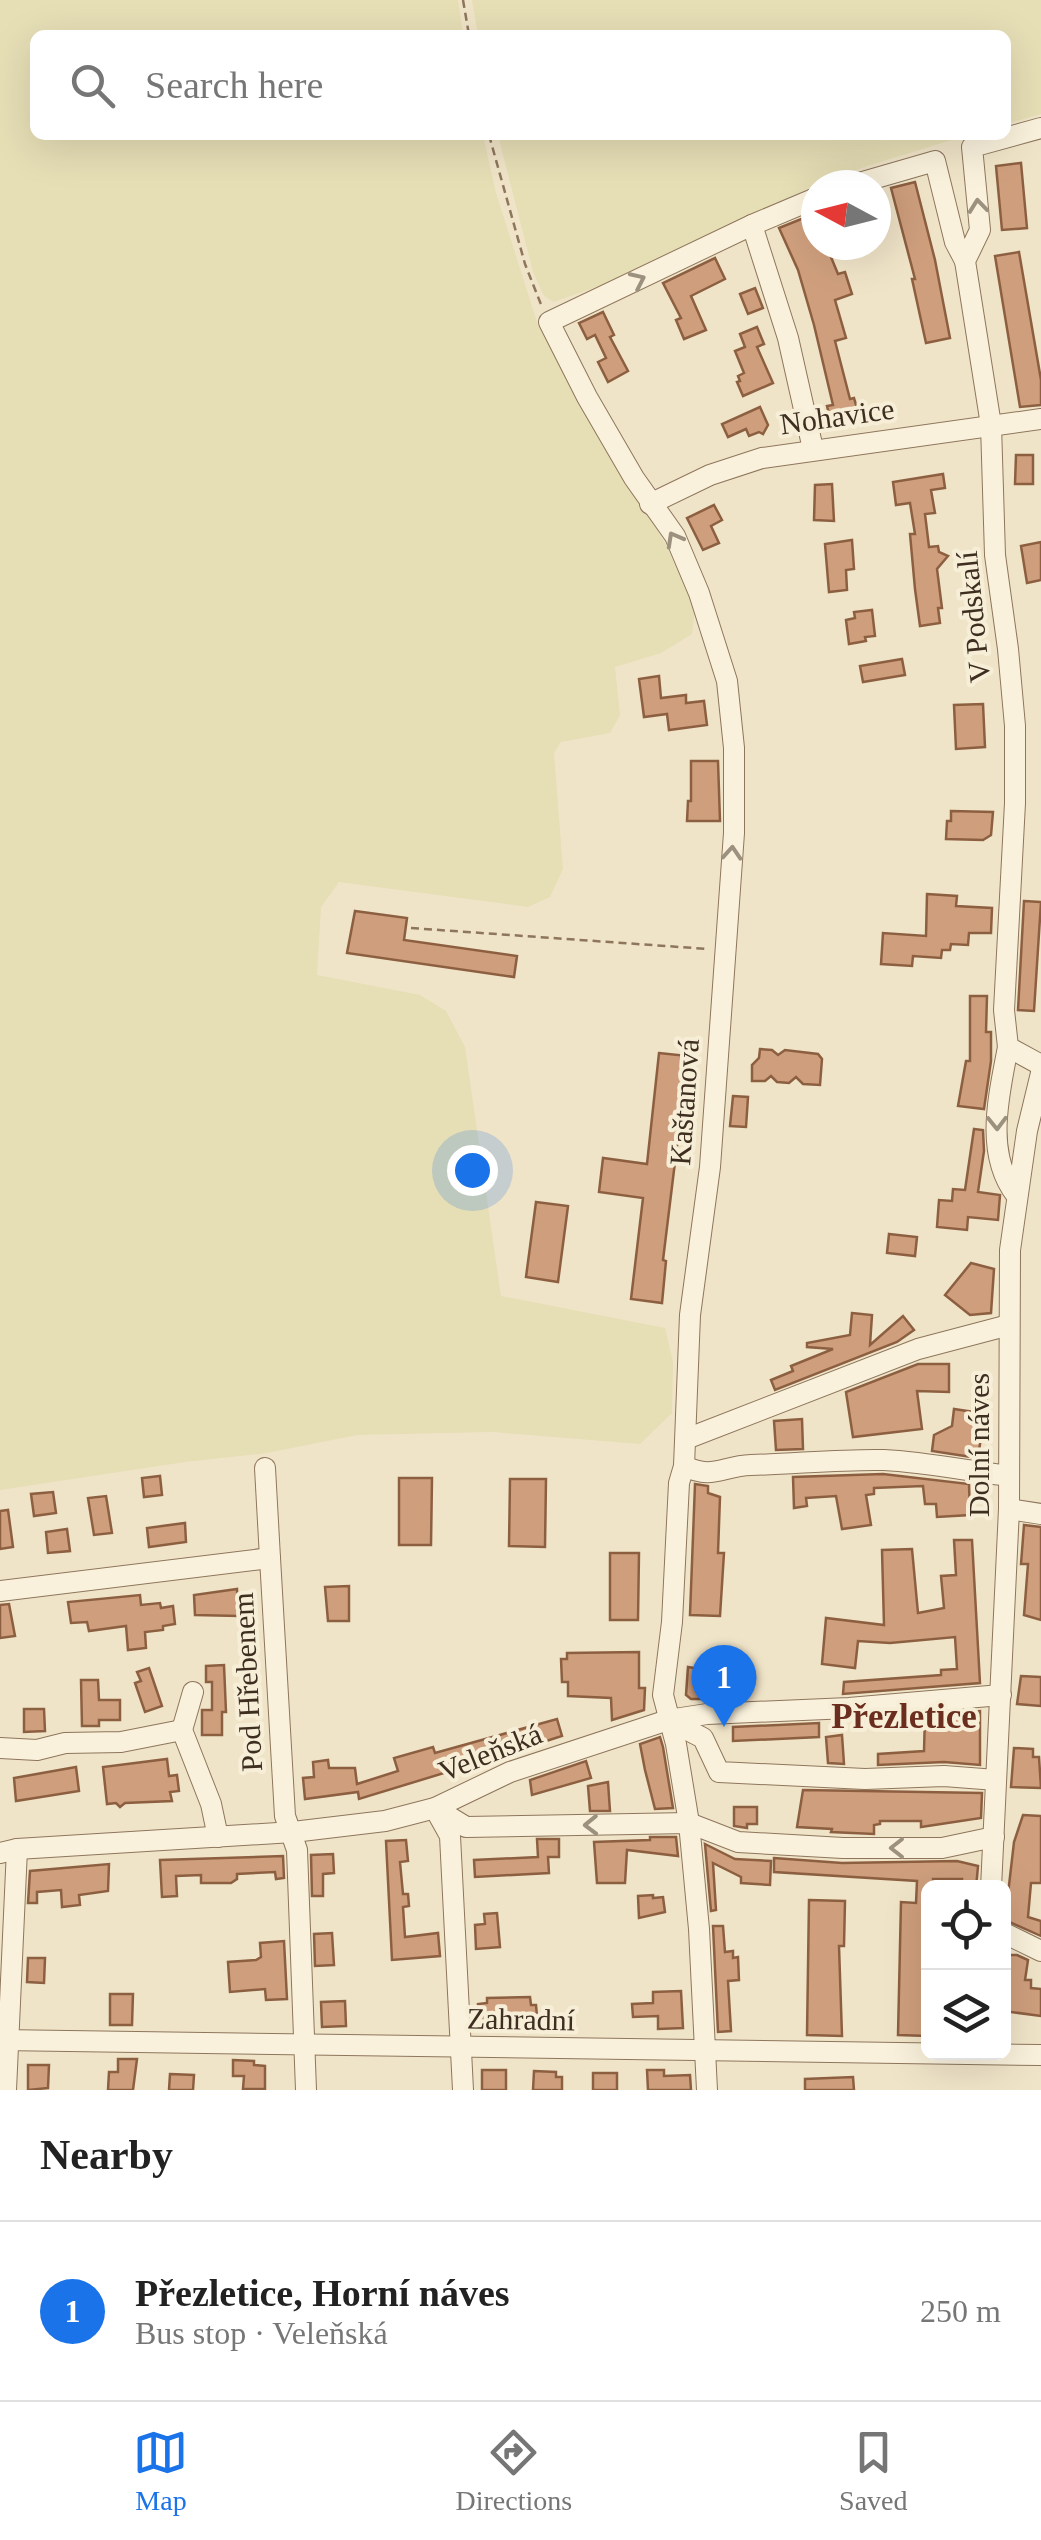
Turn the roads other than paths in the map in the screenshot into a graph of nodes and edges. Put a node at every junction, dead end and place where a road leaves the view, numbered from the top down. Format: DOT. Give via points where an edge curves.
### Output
graph roads {
  1 [pos="1041,128"];
  2 [pos="1011,137"];
  3 [pos="1000,140"];
  4 [pos="891,173"];
  5 [pos="801,204"];
  6 [pos="752,225"];
  7 [pos="965,262"];
  8 [pos="1041,419"];
  9 [pos="991,425"];
  10 [pos="813,449"];
  11 [pos="650,504"];
  12 [pos="1008,1047"];
  13 [pos="1041,1069"];
  14 [pos="1016,1195"];
  15 [pos="1008,1325"];
  16 [pos="686,1440"];
  17 [pos="684,1466"];
  18 [pos="265,1468"];
  19 [pos="1008,1476"];
  20 [pos="1009,1509"];
  21 [pos="1041,1514"];
  22 [pos="270,1558"];
  23 [pos="0,1591"];
  24 [pos="193,1692"];
  25 [pos="1000,1695"];
  26 [pos="668,1720"];
  27 [pos="182,1730"];
  28 [pos="0,1748"];
  29 [pos="996,1780"];
  30 [pos="434,1808"];
  31 [pos="689,1823"];
  32 [pos="293,1832"];
  33 [pos="218,1837"];
  34 [pos="994,1837"];
  35 [pos="9,1851"];
  36 [pos="992,1880"];
  37 [pos="1011,1935"];
  38 [pos="1041,1950"];
  39 [pos="3,2040"];
  40 [pos="307,2044"];
  41 [pos="463,2048"];
  42 [pos="705,2052"];
  43 [pos="1041,2055"];
  44 [pos="6,2090"];
  45 [pos="306,2090"];
  46 [pos="462,2090"];
  47 [pos="707,2090"];
  2 -- 1 [label="street, V Podskalí, one-way"];
  7 -- 3 [label="street, V Podskalí, one-way" via="980,230 972,148"];
  4 -- 7 [label="street" via="934,160"];
  5 -- 6 [label="street"];
  6 -- 10 [label="street" via="788,338"];
  11 -- 6 [label="street, Kaštanová, one-way" via="549,322"];
  7 -- 9 [label="street, V Podskalí"];
  8 -- 9 [label="street, Nohavice"];
  9 -- 10 [label="street, Nohavice"];
  9 -- 12 [label="street, V Podskalí" via="995,555 1015,726"];
  10 -- 11 [label="street, Nohavice" via="710,475"];
  16 -- 11 [label="street, Kaštanová, one-way" via="690,1315 710,1167 735,792 727,681 699,593 674,536"];
  12 -- 13 [label="street"];
  12 -- 14 [label="street, V Podskalí, one-way" via="996,1125 1004,1180"];
  13 -- 14 [label="street, Dolní náves"];
  14 -- 15 [label="street, Dolní náves"];
  15 -- 16 [label="street" via="918,1349"];
  15 -- 19 [label="street, Dolní náves"];
  16 -- 17 [label="street, Kaštanová"];
  17 -- 19 [label="street" via="715,1474 754,1465 884,1460"];
  17 -- 26 [label="street, Kaštanová" via="664,1663"];
  18 -- 22 [label="street"];
  19 -- 20 [label="street, Dolní náves"];
  20 -- 21 [label="street"];
  20 -- 25 [label="street, Dolní náves"];
  22 -- 23 [label="street, Pod Hřebenem"];
  22 -- 32 [label="street, Pod Hřebenem" via="285,1816"];
  24 -- 27 [label="street"];
  25 -- 26 [label="street, Veleňská"];
  25 -- 29 [label="street, Dolní náves"];
  26 -- 29 [label="street" via="703,1738 719,1772"];
  26 -- 30 [label="street, Veleňská" via="510,1772"];
  26 -- 31 [label="street, Kaštanová"];
  27 -- 28 [label="street" via="121,1742"];
  27 -- 33 [label="street"];
  29 -- 34 [label="street, Dolní náves"];
  31 -- 30 [label="street, one-way" via="466,1827"];
  30 -- 32 [label="street, Veleňská"];
  30 -- 41 [label="street" via="450,1836"];
  34 -- 31 [label="street, one-way" via="942,1848 843,1848 738,1842"];
  31 -- 42 [label="street, Kaštanová"];
  32 -- 33 [label="street, Veleňská"];
  32 -- 40 [label="street, Pod Hřebenem"];
  33 -- 35 [label="street, Veleňská"];
  34 -- 36 [label="street, Dolní náves"];
  35 -- 39 [label="street"];
  37 -- 38 [label="street"];
  39 -- 40 [label="street, Zahradní"];
  39 -- 44 [label="street"];
  40 -- 41 [label="street, Zahradní"];
  40 -- 45 [label="street, Pod Hřebenem"];
  41 -- 42 [label="street, Zahradní"];
  41 -- 46 [label="street"];
  42 -- 43 [label="street, Zahradní"];
  42 -- 47 [label="street, Kaštanová"];
}
